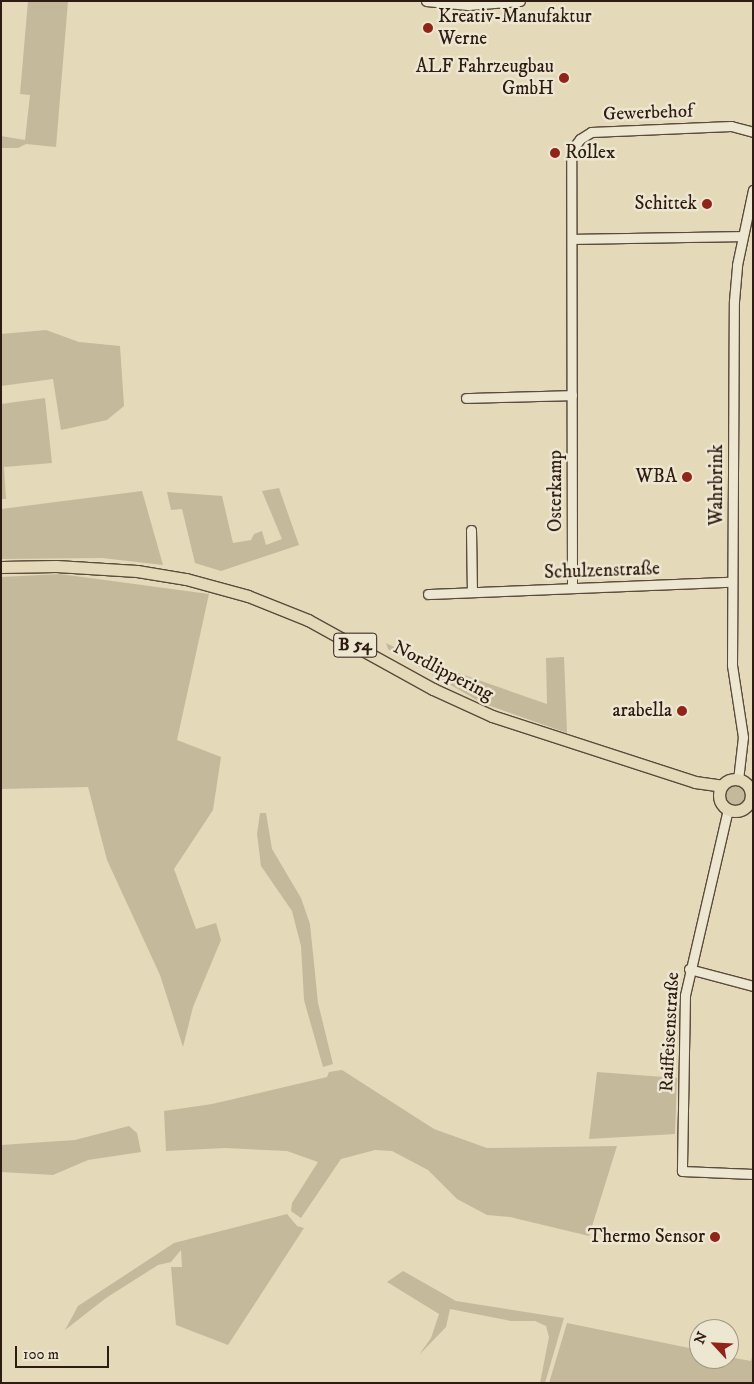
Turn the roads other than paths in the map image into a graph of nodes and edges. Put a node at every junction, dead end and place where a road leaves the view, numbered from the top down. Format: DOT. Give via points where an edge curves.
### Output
graph roads {
  1 [pos="426,1"];
  2 [pos="520,1"];
  3 [pos="478,3"];
  4 [pos="753,132"];
  5 [pos="753,190"];
  6 [pos="742,236"];
  7 [pos="572,239"];
  8 [pos="572,395"];
  9 [pos="466,398"];
  10 [pos="471,530"];
  11 [pos="1,567"];
  12 [pos="732,582"];
  13 [pos="572,588"];
  14 [pos="472,592"];
  15 [pos="428,594"];
  16 [pos="738,780"];
  17 [pos="721,791"];
  18 [pos="751,801"];
  19 [pos="728,809"];
  20 [pos="689,969"];
  21 [pos="753,986"];
  22 [pos="753,1174"];
  1 -- 3 [label="street"];
  2 -- 3 [label="street"];
  4 -- 7 [label="street, Gewerbehof" via="731,126 585,134 575,144 570,157"];
  5 -- 6 [label="street, Wahrbrink"];
  6 -- 7 [label="street"];
  6 -- 12 [label="street, Wahrbrink" via="734,301"];
  7 -- 8 [label="street, Osterkamp"];
  8 -- 9 [label="street"];
  8 -- 13 [label="street, Osterkamp"];
  10 -- 14 [label="street"];
  11 -- 17 [label="main road, Nordlippering / B 54" via="56,566 137,571 195,581 248,596 308,620 433,689 492,716"];
  12 -- 13 [label="street, Schulzenstraße"];
  12 -- 16 [label="street, Wahrbrink" via="732,671 743,737"];
  13 -- 14 [label="street, Schulzenstraße"];
  14 -- 15 [label="street, Schulzenstraße"];
  16 -- 17 [label="main road"];
  16 -- 18 [label="main road" via="746,784"];
  17 -- 19 [label="main road"];
  18 -- 19 [label="main road" via="738,811"];
  19 -- 20 [label="street, Raiffeisenstraße"];
  20 -- 21 [label="street"];
  20 -- 22 [label="street, Raiffeisenstraße" via="685,995 682,1171"];
}
